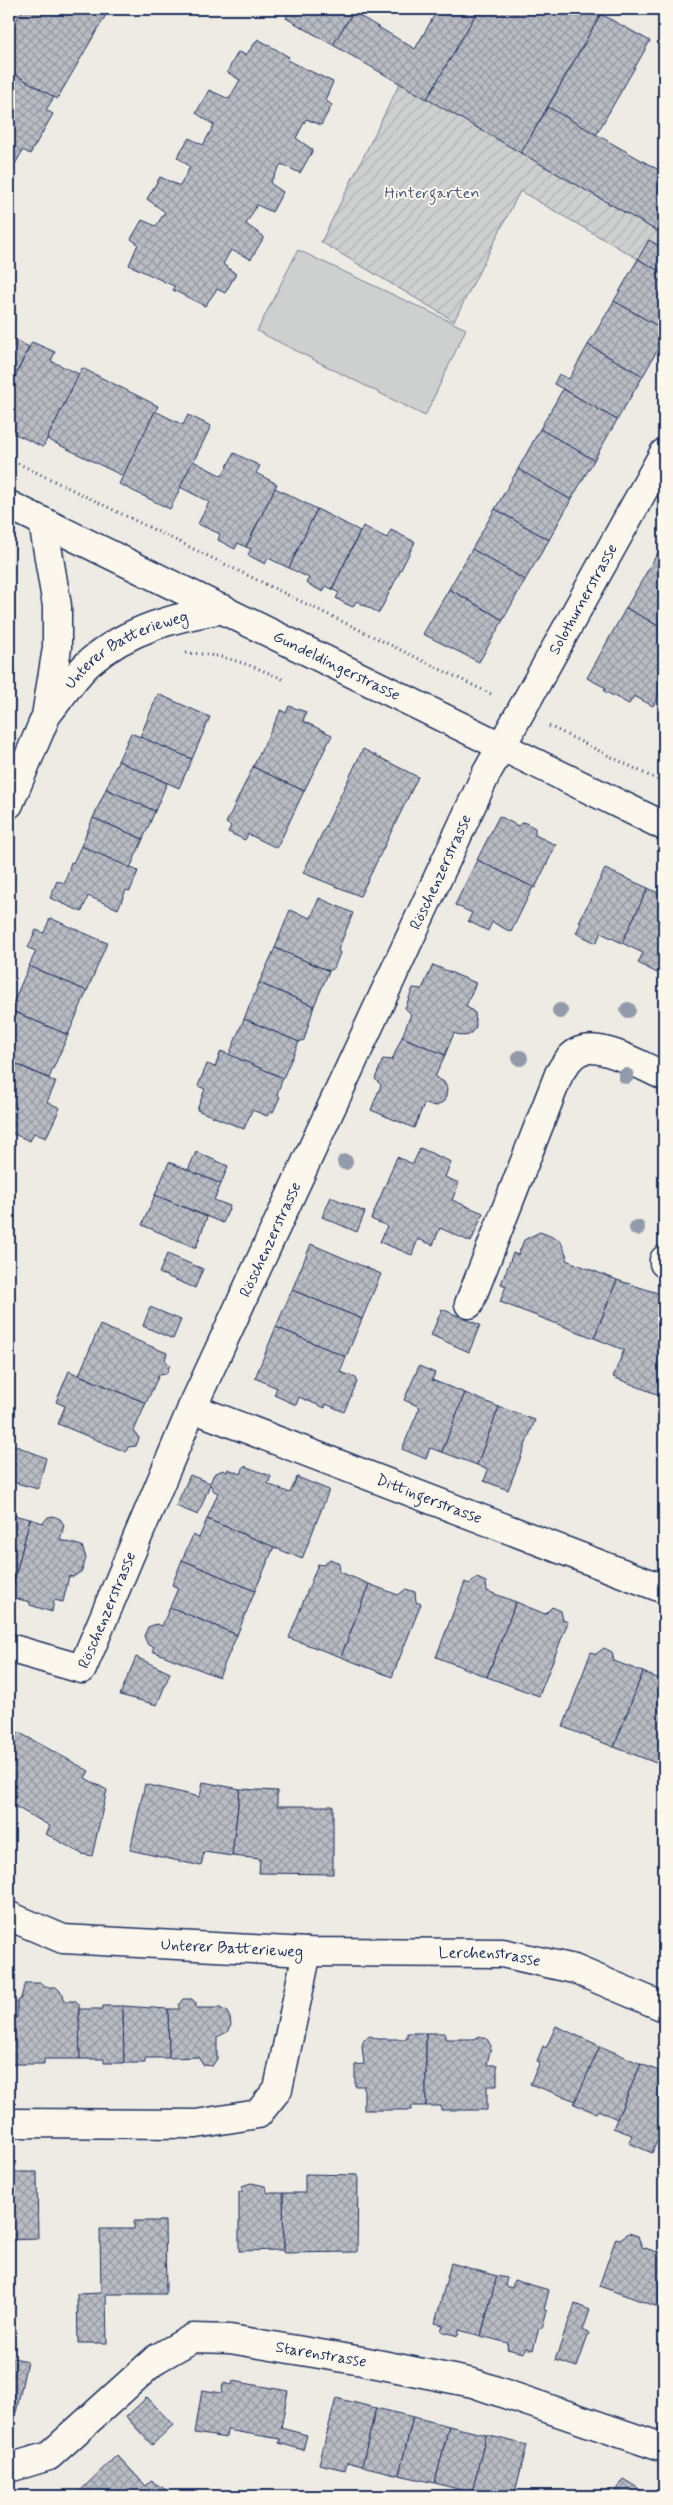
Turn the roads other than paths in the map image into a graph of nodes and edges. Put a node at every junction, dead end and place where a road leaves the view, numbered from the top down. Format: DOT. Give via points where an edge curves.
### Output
graph roads {
  1 [pos="664,453"];
  2 [pos="9,505"];
  3 [pos="43,522"];
  4 [pos="224,609"];
  5 [pos="46,716"];
  6 [pos="501,746"];
  7 [pos="9,804"];
  8 [pos="664,826"];
  9 [pos="664,1076"];
  10 [pos="468,1304"];
  11 [pos="192,1408"];
  12 [pos="664,1589"];
  13 [pos="9,1648"];
  14 [pos="9,1916"];
  15 [pos="307,1952"];
  16 [pos="664,2007"];
  17 [pos="9,2123"];
  18 [pos="664,2448"];
  19 [pos="9,2468"];
  1 -- 6 [label="street, Solothurnerstrasse"];
  2 -- 3 [label="street, Gundeldingerstrasse"];
  3 -- 4 [label="street, Gundeldingerstrasse"];
  3 -- 5 [label="street, Unterer Batterieweg" via="56,606 56,648"];
  4 -- 5 [label="street, Unterer Batterieweg" via="182,616 122,638 89,663"];
  4 -- 6 [label="street, Gundeldingerstrasse"];
  5 -- 7 [label="street, Unterer Batterieweg"];
  6 -- 8 [label="street, Gundeldingerstrasse"];
  6 -- 11 [label="street, Röschenzerstrasse"];
  9 -- 10 [label="street" via="598,1049 580,1051 567,1062 559,1074"];
  11 -- 12 [label="street, Dittingerstrasse"];
  11 -- 13 [label="street, Röschenzerstrasse" via="82,1669"];
  14 -- 15 [label="street, Unterer Batterieweg" via="63,1939"];
  15 -- 16 [label="street, Lerchenstrasse" via="502,1953 574,1969"];
  15 -- 17 [label="street, Unterer Batterieweg" via="278,2089 258,2114 196,2124"];
  18 -- 19 [label="street, Starenstrasse" via="473,2383 239,2340 193,2338 156,2359 48,2456"];
}
